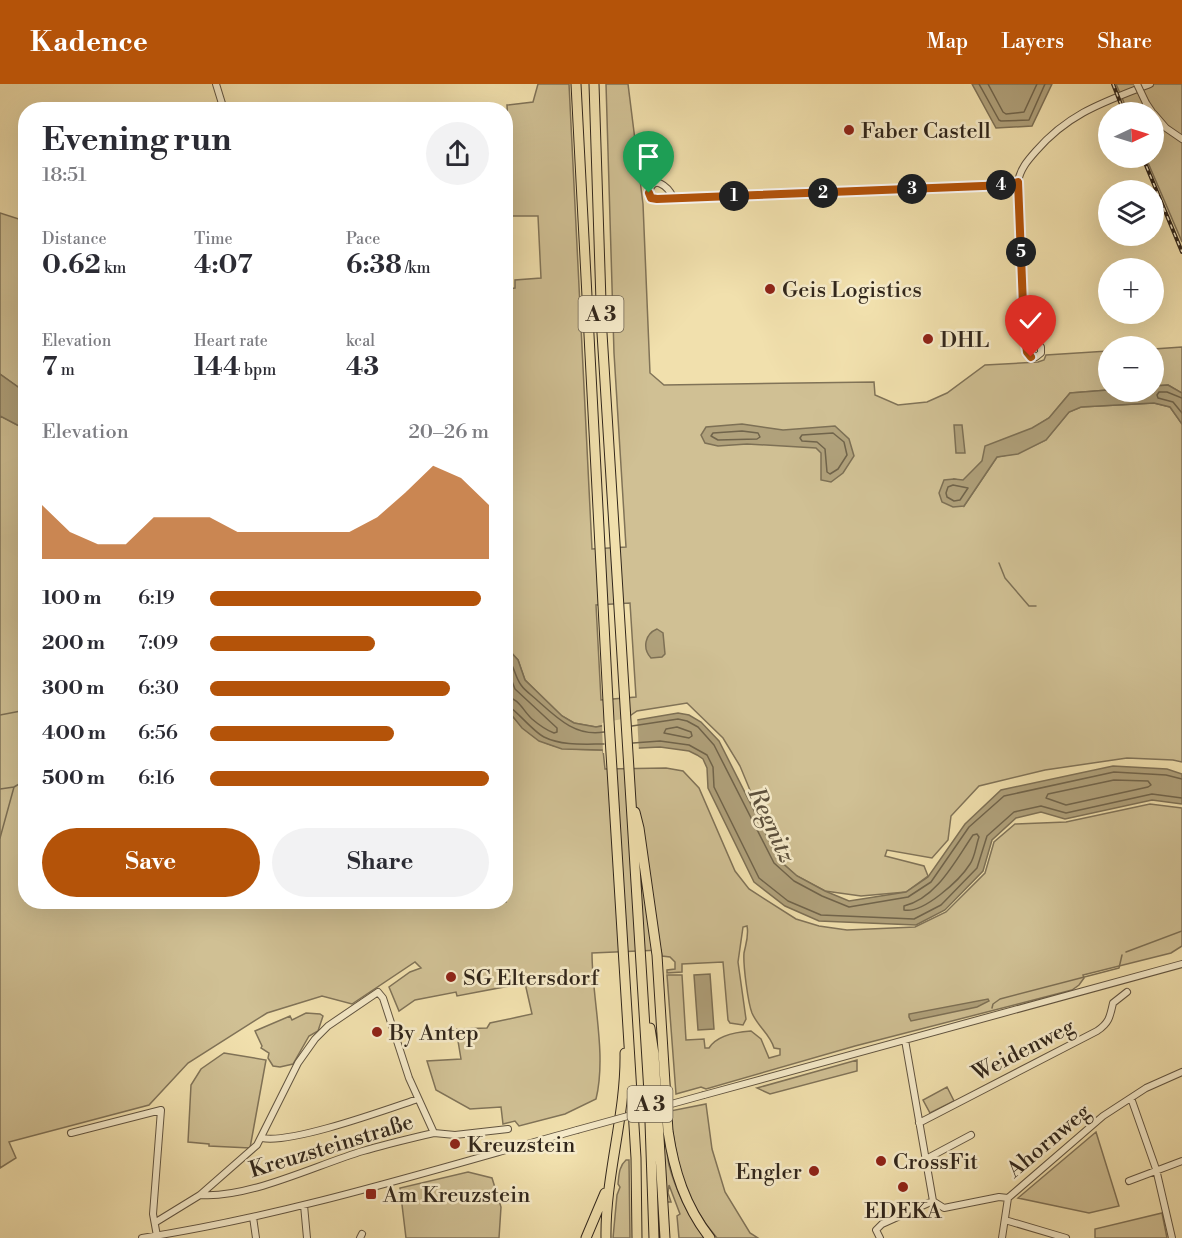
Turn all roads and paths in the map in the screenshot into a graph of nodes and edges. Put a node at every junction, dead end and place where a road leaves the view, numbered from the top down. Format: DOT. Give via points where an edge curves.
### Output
graph roads {
  1 [pos="216,84"];
  2 [pos="576,84"];
  3 [pos="594,84"];
  4 [pos="1137,84"];
  5 [pos="1150,84"];
  6 [pos="222,102"];
  7 [pos="1146,102"];
  8 [pos="1164,127"];
  9 [pos="1182,139"];
  10 [pos="1018,182"];
  11 [pos="673,197"];
  12 [pos="1024,330"];
  13 [pos="629,786"];
  14 [pos="642,899"];
  15 [pos="1182,964"];
  16 [pos="643,970"];
  17 [pos="626,977"];
  18 [pos="1127,992"];
  19 [pos="905,1040"];
  20 [pos="1182,1072"];
  21 [pos="1131,1098"];
  22 [pos="418,1099"];
  23 [pos="919,1123"];
  24 [pos="508,1129"];
  25 [pos="71,1133"];
  26 [pos="434,1133"];
  27 [pos="971,1135"];
  28 [pos="262,1138"];
  29 [pos="613,1159"];
  30 [pos="926,1159"];
  31 [pos="1182,1161"];
  32 [pos="1156,1169"];
  33 [pos="1129,1181"];
  34 [pos="200,1195"];
  35 [pos="1008,1198"];
  36 [pos="933,1201"];
  37 [pos="304,1205"];
  38 [pos="253,1217"];
  39 [pos="1005,1220"];
  40 [pos="156,1222"];
  41 [pos="157,1236"];
  42 [pos="142,1238"];
  43 [pos="256,1238"];
  44 [pos="307,1238"];
  45 [pos="586,1238"];
  46 [pos="606,1238"];
  47 [pos="637,1238"];
  48 [pos="654,1238"];
  49 [pos="665,1238"];
  50 [pos="710,1238"];
  51 [pos="880,1238"];
  52 [pos="1002,1238"];
  53 [pos="1064,1238"];
  54 [pos="1172,1238"];
  1 -- 6 [label="street"];
  2 -- 17 [label="highway, A 3"];
  3 -- 13 [label="highway, A 3" via="602,321"];
  4 -- 7 [label="street, bridge"];
  5 -- 10 [label="street" via="1088,110 1054,131 1025,164"];
  8 -- 9 [label="street"];
  10 -- 11 [label="street"];
  10 -- 12 [label="street"];
  13 -- 14 [label="highway, A 3"];
  13 -- 14 [label="highway" via="639,828"];
  14 -- 16 [label="highway, A 3"];
  14 -- 50 [label="highway, A 3" via="658,969 671,1155 688,1204"];
  15 -- 19 [label="street"];
  16 -- 48 [label="highway, A 3"];
  16 -- 49 [label="highway" via="654,1054"];
  17 -- 29 [label="highway" via="623,1097"];
  17 -- 47 [label="highway, A 3"];
  18 -- 23 [label="street, Weidenweg" via="1113,1004 1105,1026"];
  19 -- 23 [label="street"];
  19 -- 37 [label="street, bridge"];
  20 -- 21 [label="street, Ahornweg"];
  21 -- 32 [label="street"];
  21 -- 35 [label="street, Ahornweg" via="1103,1116"];
  22 -- 26 [label="street"];
  22 -- 28 [label="street" via="306,1133"];
  22 -- 28 [label="street" via="378,992 315,1039 298,1064"];
  23 -- 30 [label="street"];
  24 -- 26 [label="street, Kreuzsteinstraße" via="455,1135"];
  25 -- 40 [label="street" via="161,1110 153,1214"];
  26 -- 34 [label="street, Kreuzsteinstraße" via="363,1151 255,1187 214,1196"];
  27 -- 30 [label="street"];
  28 -- 34 [label="street"];
  29 -- 45 [label="highway" via="602,1202"];
  29 -- 46 [label="highway"];
  30 -- 36 [label="street"];
  31 -- 32 [label="street"];
  32 -- 33 [label="street"];
  32 -- 54 [label="street"];
  34 -- 40 [label="street"];
  35 -- 36 [label="street, Ahornweg" via="944,1208"];
  35 -- 39 [label="street"];
  36 -- 51 [label="street" via="882,1224 876,1230"];
  37 -- 38 [label="street"];
  37 -- 44 [label="street"];
  38 -- 41 [label="street"];
  38 -- 43 [label="street"];
  39 -- 52 [label="street"];
  39 -- 53 [label="street"];
  40 -- 41 [label="street"];
  41 -- 42 [label="street"];
}
